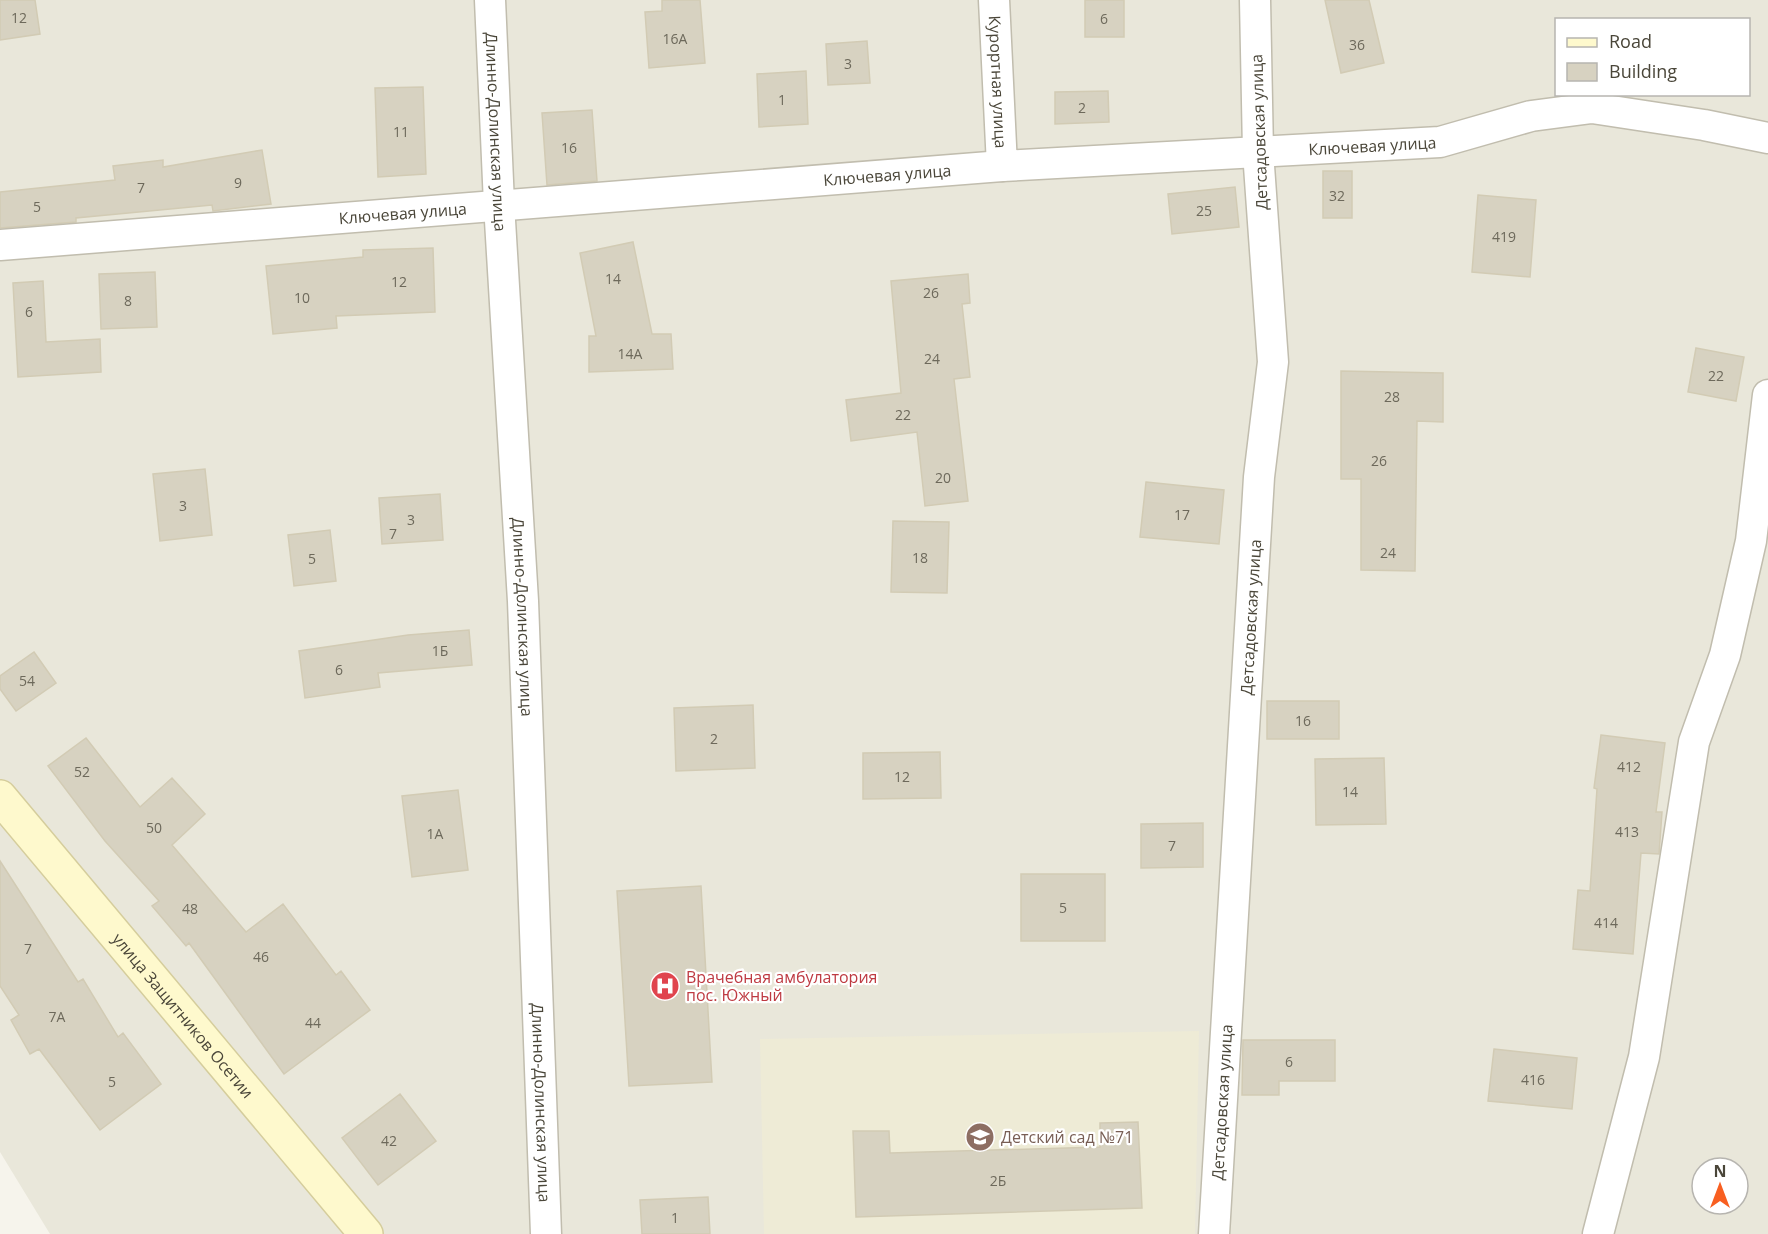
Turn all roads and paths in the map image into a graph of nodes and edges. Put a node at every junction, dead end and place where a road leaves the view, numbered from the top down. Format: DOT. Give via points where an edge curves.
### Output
graph roads {
  1 [pos="489,0"];
  2 [pos="994,0"];
  3 [pos="1256,0"];
  4 [pos="1768,138"];
  5 [pos="1258,152"];
  6 [pos="1002,166"];
  7 [pos="499,204"];
  8 [pos="0,245"];
  9 [pos="1768,395"];
  10 [pos="0,797"];
  11 [pos="366,1234"];
  12 [pos="546,1234"];
  13 [pos="1214,1234"];
  14 [pos="1598,1234"];
  1 -- 7 [label="street, Длинно-Долинская улица"];
  2 -- 6 [label="street, Курортная улица"];
  3 -- 5 [label="street, Детсадовская улица"];
  4 -- 5 [label="street, Ключевая улица" via="1592,108 1531,116 1440,142"];
  5 -- 6 [label="street, Ключевая улица"];
  5 -- 13 [label="street, Детсадовская улица" via="1273,362 1259,477"];
  6 -- 7 [label="street, Ключевая улица"];
  7 -- 8 [label="street, Ключевая улица"];
  7 -- 12 [label="street, Длинно-Долинская улица" via="523,601"];
  9 -- 14 [label="street" via="1751,541 1725,655 1694,742 1644,1057"];
  10 -- 11 [label="street, улица Защитников Осетии"];
}
